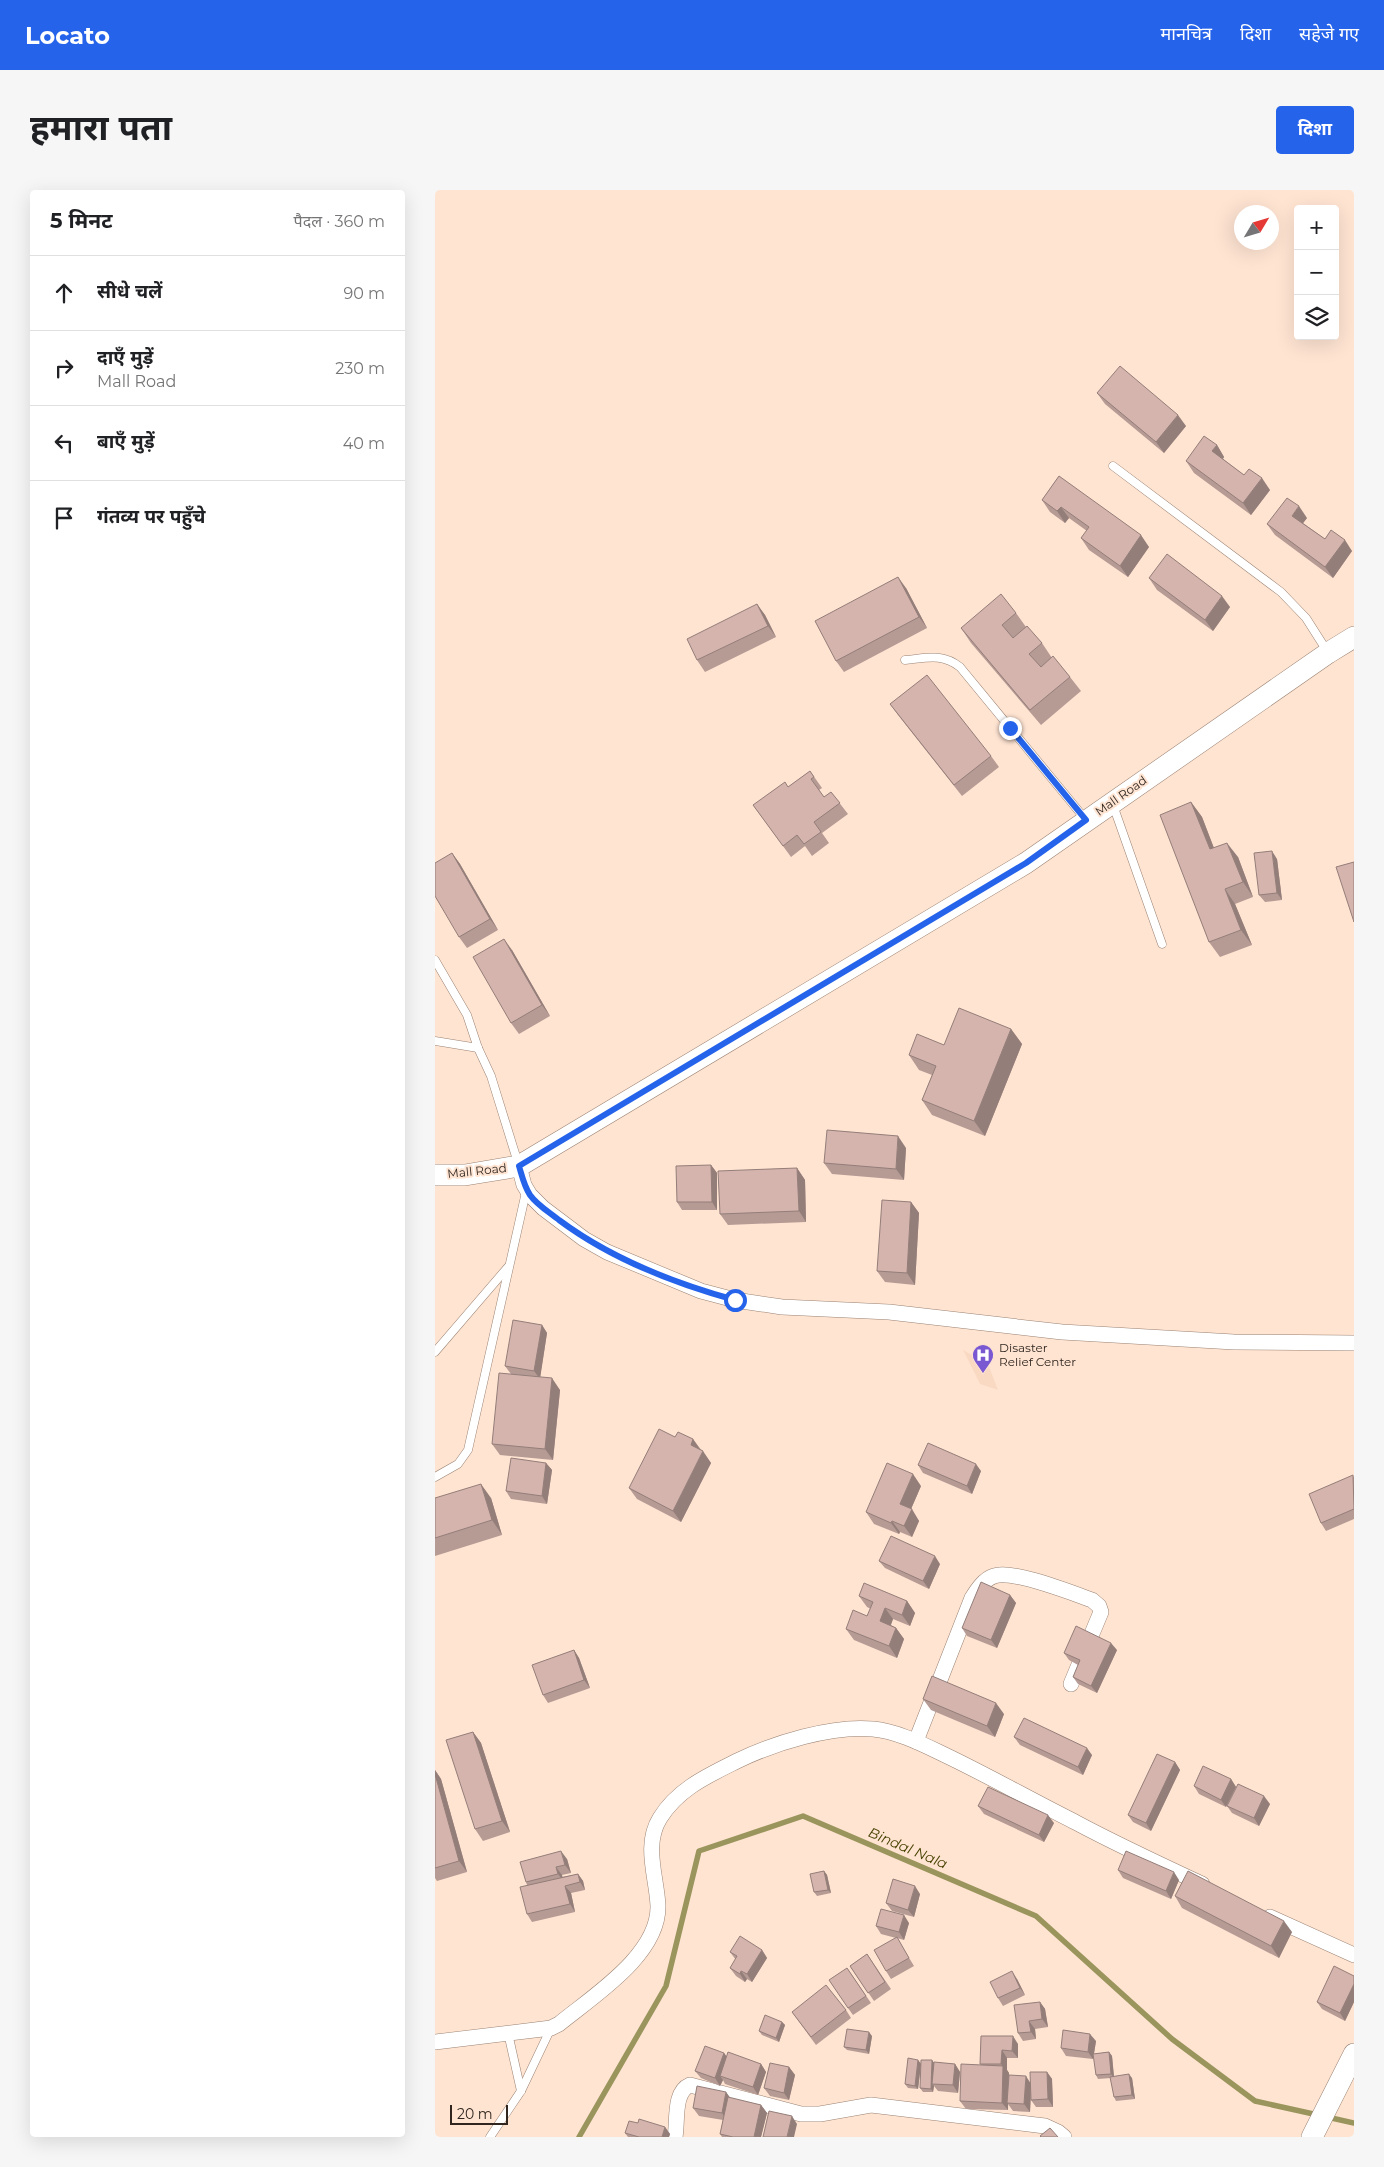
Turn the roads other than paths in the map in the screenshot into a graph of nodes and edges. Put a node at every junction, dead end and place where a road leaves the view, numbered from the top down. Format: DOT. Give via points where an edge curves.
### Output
graph roads {
  1 [pos="1113,466"];
  2 [pos="1354,637"];
  3 [pos="1328,652"];
  4 [pos="905,660"];
  5 [pos="1112,802"];
  6 [pos="1086,820"];
  7 [pos="1162,944"];
  8 [pos="435,960"];
  9 [pos="435,1041"];
  10 [pos="478,1048"];
  11 [pos="519,1166"];
  12 [pos="435,1175"];
  13 [pos="527,1189"];
  14 [pos="509,1266"];
  15 [pos="1354,1343"];
  16 [pos="435,1352"];
  17 [pos="435,1477"];
  18 [pos="1071,1684"];
  19 [pos="916,1741"];
  20 [pos="1212,1889"];
  21 [pos="1256,1911"];
  22 [pos="1354,1955"];
  23 [pos="551,2028"];
  24 [pos="508,2033"];
  25 [pos="435,2042"];
  26 [pos="1354,2054"];
  27 [pos="521,2091"];
  28 [pos="490,2137"];
  29 [pos="675,2137"];
  30 [pos="1064,2137"];
  31 [pos="1312,2137"];
  1 -- 3 [label="lane" via="1281,592 1306,618"];
  2 -- 3 [label="street, Mall Road"];
  3 -- 5 [label="street, Mall Road"];
  4 -- 6 [label="lane" via="950,659 960,667"];
  5 -- 6 [label="street, Mall Road"];
  5 -- 7 [label="lane"];
  6 -- 11 [label="street, Mall Road" via="1026,863"];
  8 -- 10 [label="lane" via="467,1015"];
  9 -- 10 [label="lane"];
  10 -- 11 [label="lane" via="491,1076"];
  11 -- 12 [label="street, Mall Road" via="465,1175"];
  11 -- 13 [label="street"];
  13 -- 14 [label="lane"];
  13 -- 15 [label="street" via="543,1208 607,1252 701,1291 735,1300 782,1307 889,1312 1062,1332 1234,1342"];
  14 -- 16 [label="lane"];
  14 -- 17 [label="lane" via="468,1450 458,1464"];
  18 -- 19 [label="street" via="1101,1612 1099,1606 1092,1600 1022,1578 1003,1574 992,1576 972,1598"];
  19 -- 20 [label="street"];
  19 -- 23 [label="street" via="875,1729 837,1730 764,1748 698,1780 674,1798 658,1820 651,1845 658,1908 649,1940 633,1963"];
  21 -- 22 [label="street"];
  23 -- 24 [label="street"];
  23 -- 27 [label="lane"];
  24 -- 25 [label="street"];
  24 -- 27 [label="lane"];
  26 -- 31 [label="street"];
  27 -- 28 [label="lane"];
  29 -- 30 [label="street" via="679,2098 690,2084 801,2114 871,2105 1045,2126"];
}
